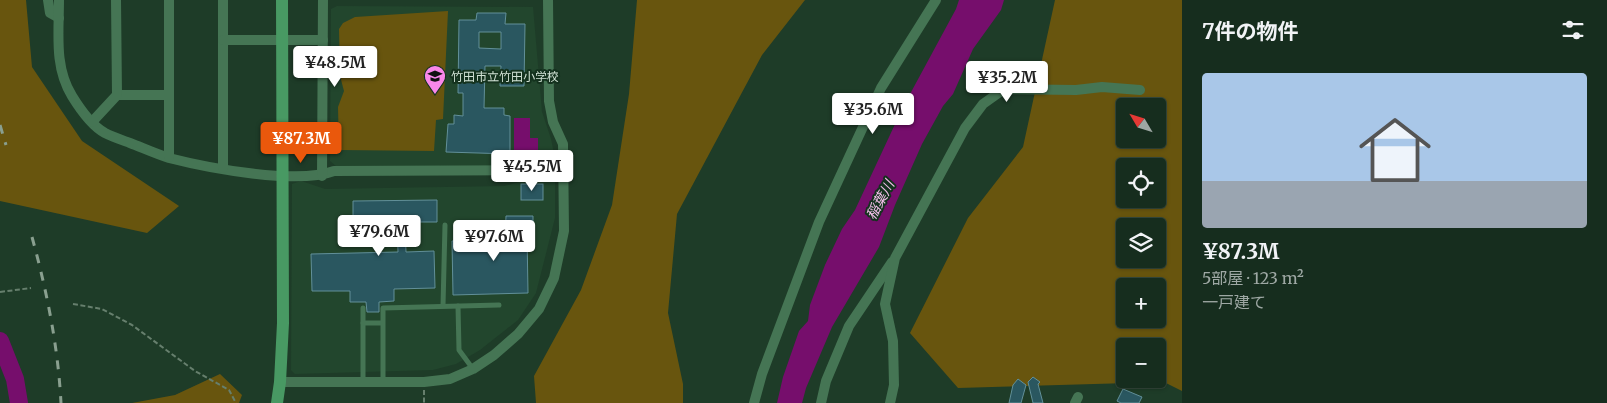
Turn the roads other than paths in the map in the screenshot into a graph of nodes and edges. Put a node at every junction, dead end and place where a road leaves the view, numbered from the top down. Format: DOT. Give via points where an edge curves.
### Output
graph roads {
  1 [pos="48,0"];
  2 [pos="59,0"];
  3 [pos="116,0"];
  4 [pos="169,0"];
  5 [pos="223,0"];
  6 [pos="282,0"];
  7 [pos="323,0"];
  8 [pos="548,0"];
  9 [pos="936,0"];
  10 [pos="59,18"];
  11 [pos="223,40"];
  12 [pos="282,40"];
  13 [pos="322,40"];
  14 [pos="1140,90"];
  15 [pos="117,95"];
  16 [pos="169,96"];
  17 [pos="92,122"];
  18 [pos="169,158"];
  19 [pos="223,168"];
  20 [pos="563,170"];
  21 [pos="322,176"];
  22 [pos="282,177"];
  23 [pos="445,226"];
  24 [pos="896,258"];
  25 [pos="499,305"];
  26 [pos="444,306"];
  27 [pos="458,306"];
  28 [pos="363,308"];
  29 [pos="363,323"];
  30 [pos="382,323"];
  31 [pos="473,369"];
  32 [pos="363,381"];
  33 [pos="383,381"];
  34 [pos="280,382"];
  35 [pos="276,403"];
  36 [pos="754,403"];
  37 [pos="821,403"];
  38 [pos="890,403"];
  1 -- 10 [label="street" via="50,13"];
  2 -- 10 [label="street"];
  3 -- 15 [label="street"];
  4 -- 16 [label="street"];
  5 -- 11 [label="street"];
  6 -- 12 [label="street"];
  7 -- 13 [label="street"];
  8 -- 20 [label="street" via="549,101 553,122 563,144"];
  9 -- 36 [label="street" via="881,88 819,222"];
  10 -- 17 [label="street" via="59,61 63,77 72,96"];
  11 -- 12 [label="street"];
  11 -- 19 [label="street"];
  12 -- 13 [label="street"];
  12 -- 22 [label="street"];
  13 -- 21 [label="street"];
  14 -- 24 [label="street" via="1102,87 1004,89 983,104 965,128"];
  15 -- 16 [label="street"];
  15 -- 17 [label="street"];
  16 -- 18 [label="street"];
  17 -- 18 [label="street" via="105,133"];
  18 -- 19 [label="street"];
  19 -- 22 [label="street"];
  20 -- 21 [label="street" via="334,171"];
  20 -- 31 [label="street" via="564,231 554,278 539,309 518,334"];
  21 -- 22 [label="street"];
  22 -- 34 [label="street"];
  23 -- 26 [label="lane"];
  24 -- 37 [label="street" via="848,326 826,381"];
  24 -- 38 [label="street" via="885,304 893,340 894,385"];
  25 -- 27 [label="lane"];
  26 -- 27 [label="lane"];
  26 -- 30 [label="lane" via="383,308"];
  27 -- 31 [label="lane" via="459,350"];
  28 -- 29 [label="lane"];
  29 -- 30 [label="lane"];
  29 -- 32 [label="lane"];
  30 -- 33 [label="lane"];
  31 -- 33 [label="street" via="450,379"];
  32 -- 33 [label="street"];
  32 -- 34 [label="street"];
  34 -- 35 [label="street"];
}
